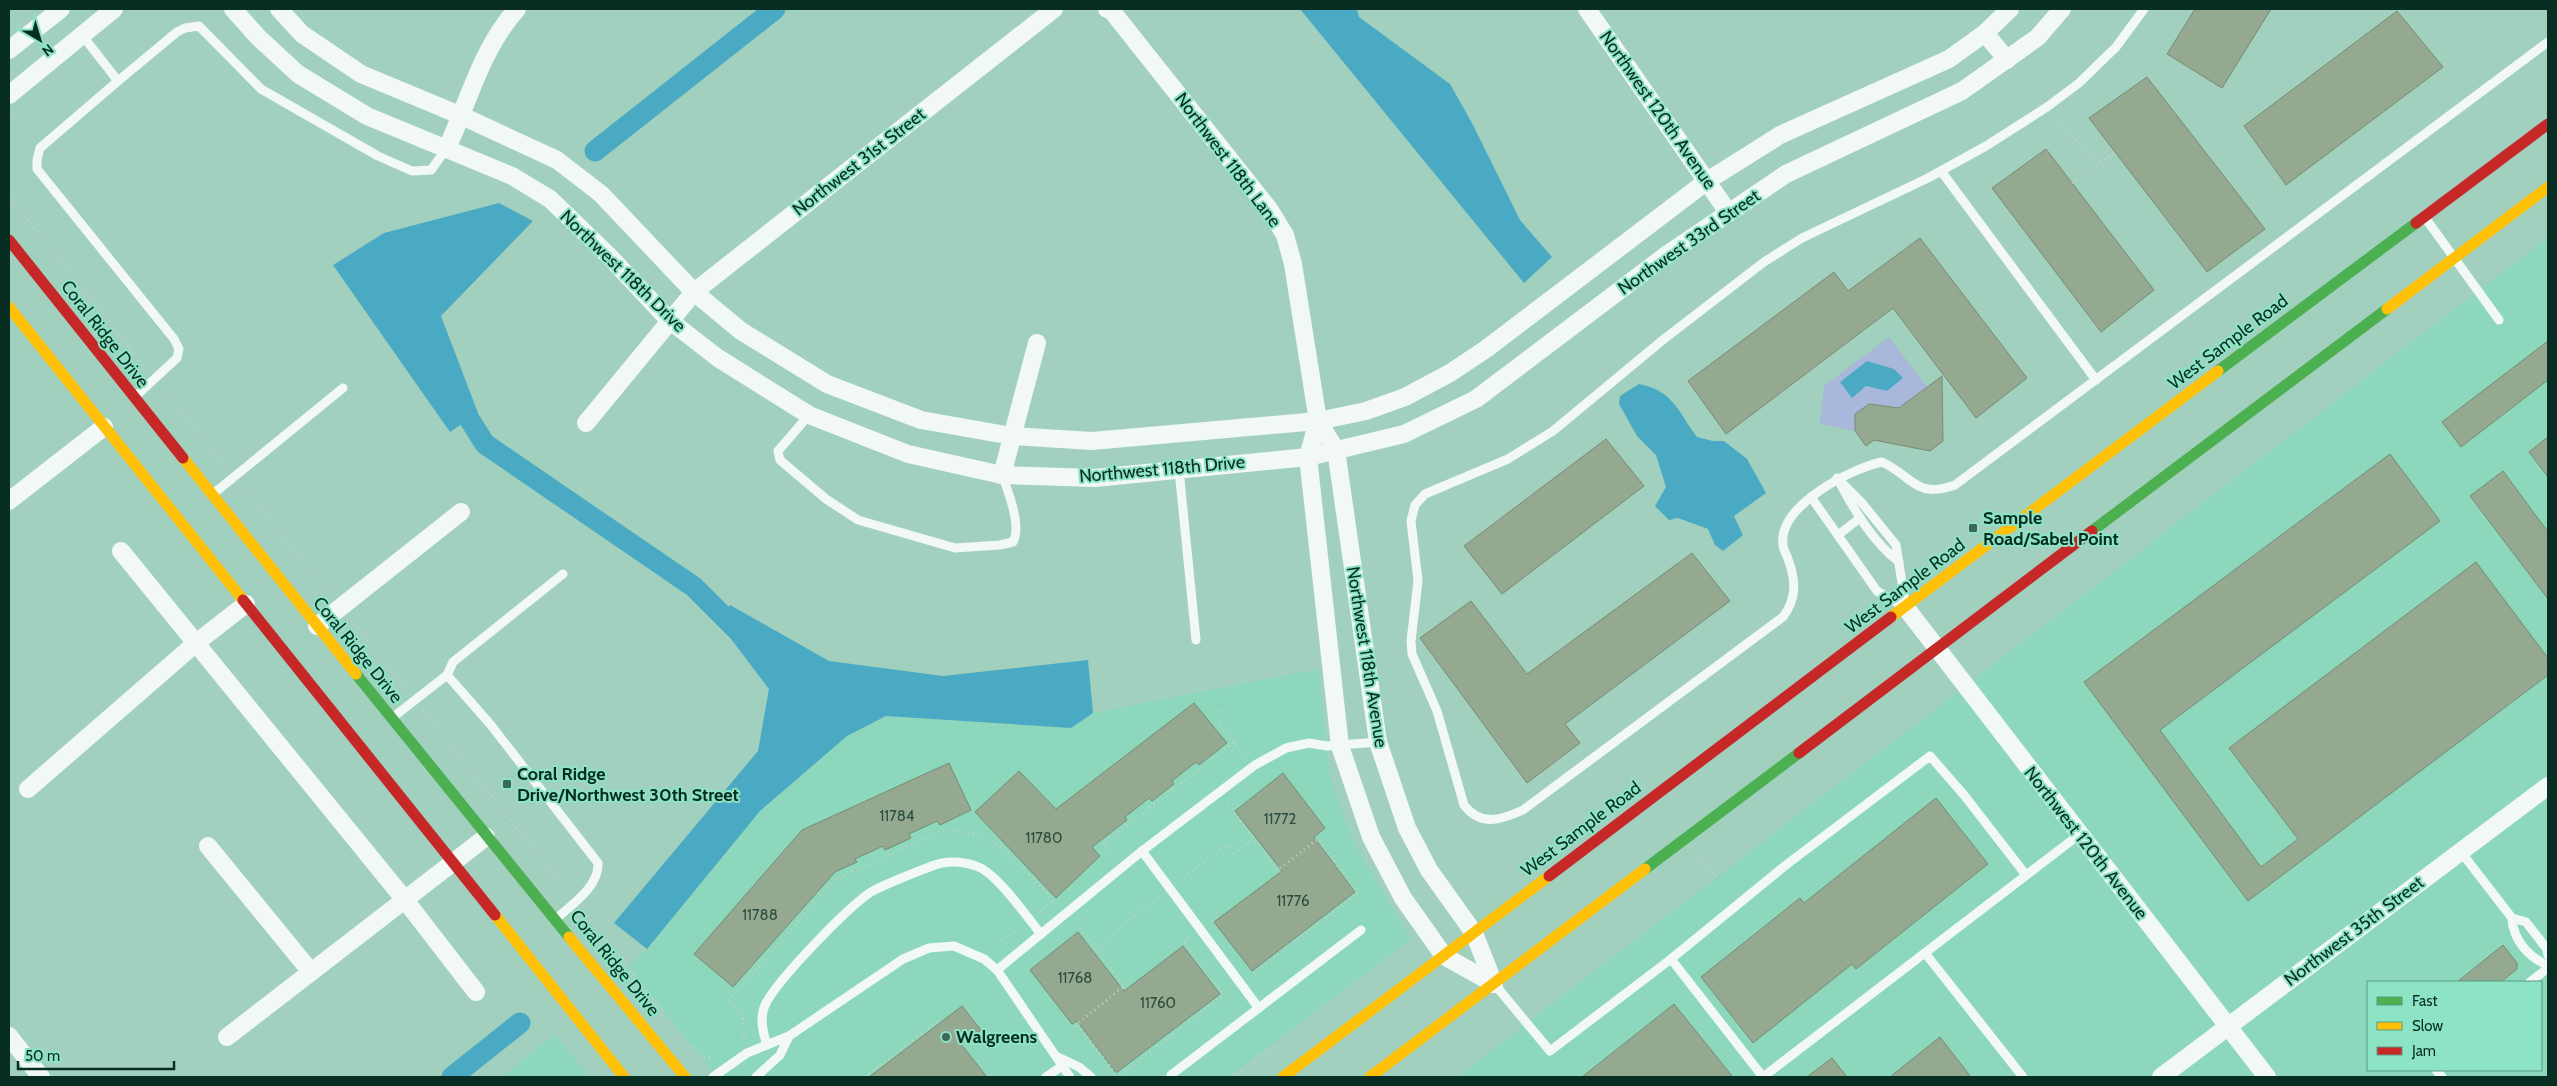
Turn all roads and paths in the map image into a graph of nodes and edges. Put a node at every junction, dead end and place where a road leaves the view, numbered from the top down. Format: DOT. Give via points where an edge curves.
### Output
graph roads {
  1 [pos="61,9"];
  2 [pos="114,9"];
  3 [pos="233,9"];
  4 [pos="279,9"];
  5 [pos="517,9"];
  6 [pos="1054,9"];
  7 [pos="1107,9"];
  8 [pos="1587,9"];
  9 [pos="2010,9"];
  10 [pos="2062,9"];
  11 [pos="2144,9"];
  12 [pos="1986,33"];
  13 [pos="82,36"];
  14 [pos="2548,42"];
  15 [pos="9,50"];
  16 [pos="2007,60"];
  17 [pos="118,81"];
  18 [pos="9,95"];
  19 [pos="2047,107"];
  20 [pos="462,116"];
  21 [pos="2548,124"];
  22 [pos="447,148"];
  23 [pos="1942,171"];
  24 [pos="1707,181"];
  25 [pos="2072,183"];
  26 [pos="2548,187"];
  27 [pos="9,196"];
  28 [pos="1728,212"];
  29 [pos="2424,217"];
  30 [pos="9,240"];
  31 [pos="2454,258"];
  32 [pos="694,292"];
  33 [pos="9,307"];
  34 [pos="669,320"];
  35 [pos="2499,320"];
  36 [pos="1036,343"];
  37 [pos="155,380"];
  38 [pos="2096,380"];
  39 [pos="343,388"];
  40 [pos="134,398"];
  41 [pos="809,415"];
  42 [pos="1318,421"];
  43 [pos="586,422"];
  44 [pos="104,426"];
  45 [pos="1012,436"];
  46 [pos="1336,450"];
  47 [pos="1308,457"];
  48 [pos="1178,470"];
  49 [pos="1002,475"];
  50 [pos="234,476"];
  51 [pos="1837,478"];
  52 [pos="212,495"];
  53 [pos="1811,497"];
  54 [pos="9,501"];
  55 [pos="461,512"];
  56 [pos="1860,518"];
  57 [pos="1838,535"];
  58 [pos="121,552"];
  59 [pos="1898,562"];
  60 [pos="563,574"];
  61 [pos="246,604"];
  62 [pos="341,606"];
  63 [pos="1906,608"];
  64 [pos="317,626"];
  65 [pos="1196,640"];
  66 [pos="196,643"];
  67 [pos="1937,650"];
  68 [pos="447,675"];
  69 [pos="415,700"];
  70 [pos="1221,711"];
  71 [pos="391,719"];
  72 [pos="1378,742"];
  73 [pos="1234,743"];
  74 [pos="1340,746"];
  75 [pos="1253,767"];
  76 [pos="2548,786"];
  77 [pos="28,789"];
  78 [pos="1233,800"];
  79 [pos="2080,834"];
  80 [pos="486,837"];
  81 [pos="1253,839"];
  82 [pos="208,846"];
  83 [pos="1142,851"];
  84 [pos="2461,852"];
  85 [pos="1698,855"];
  86 [pos="453,862"];
  87 [pos="1106,862"];
  88 [pos="2026,876"];
  89 [pos="1717,877"];
  90 [pos="1170,888"];
  91 [pos="1065,898"];
  92 [pos="405,900"];
  93 [pos="575,901"];
  94 [pos="1058,904"];
  95 [pos="1067,913"];
  96 [pos="2512,918"];
  97 [pos="556,919"];
  98 [pos="1361,930"];
  99 [pos="1474,933"];
  100 [pos="1041,934"];
  101 [pos="1098,951"];
  102 [pos="1925,953"];
  103 [pos="2548,955"];
  104 [pos="1444,956"];
  105 [pos="1671,959"];
  106 [pos="2548,966"];
  107 [pos="997,970"];
  108 [pos="311,972"];
  109 [pos="2531,981"];
  110 [pos="1240,983"];
  111 [pos="1494,984"];
  112 [pos="476,992"];
  113 [pos="1258,1008"];
  114 [pos="669,1019"];
  115 [pos="940,1020"];
  116 [pos="2227,1027"];
  117 [pos="9,1036"];
  118 [pos="789,1036"];
  119 [pos="227,1038"];
  120 [pos="686,1040"];
  121 [pos="741,1046"];
  122 [pos="766,1046"];
  123 [pos="704,1057"];
  124 [pos="721,1058"];
  125 [pos="1060,1061"];
  126 [pos="724,1070"];
  127 [pos="1171,1075"];
  128 [pos="41,1077"];
  129 [pos="624,1077"];
  130 [pos="685,1077"];
  131 [pos="713,1077"];
  132 [pos="756,1077"];
  133 [pos="865,1077"];
  134 [pos="1046,1077"];
  135 [pos="1070,1077"];
  136 [pos="1091,1077"];
  137 [pos="1284,1077"];
  138 [pos="1370,1077"];
  139 [pos="2023,1077"];
  140 [pos="2161,1077"];
  141 [pos="2267,1077"];
  1 -- 15 [label="street"];
  2 -- 13 [label="street"];
  3 -- 22 [label="street, Northwest 118th Drive" via="298,74 368,116"];
  4 -- 20 [label="street, Northwest 118th Drive" via="302,34 361,74"];
  5 -- 20 [label="street" via="481,62"];
  6 -- 32 [label="street, Northwest 31st Street"];
  7 -- 42 [label="street, Northwest 118th Lane" via="1269,209 1285,235 1293,264"];
  8 -- 24 [label="street, Northwest 120th Avenue"];
  9 -- 12 [label="street, Northwest 33rd Street"];
  10 -- 16 [label="street, Northwest 33rd Street" via="2038,37"];
  11 -- 19 [label="lane" via="2116,47 2079,83"];
  12 -- 16 [label="street"];
  12 -- 24 [label="street, Northwest 33rd Street" via="1949,59 1780,135"];
  13 -- 17 [label="lane"];
  13 -- 18 [label="street"];
  14 -- 38 [label="lane"];
  16 -- 28 [label="street, Northwest 33rd Street" via="1962,90 1786,174"];
  17 -- 22 [label="lane" via="177,32 200,26 262,89 378,156 412,171 430,170"];
  17 -- 37 [label="lane" via="40,148 36,160 37,168 174,339 179,349 177,358"];
  19 -- 23 [label="lane"];
  19 -- 25 [label="path" via="2068,136 2086,146 2092,159 2096,166 2115,152 2108,157 2101,162 2094,167"];
  20 -- 22 [label="street"];
  20 -- 32 [label="street, Northwest 118th Drive" via="557,160 601,194"];
  21 -- 29 [label="main road, West Sample Road"];
  22 -- 34 [label="street, Northwest 118th Drive" via="512,176 550,199"];
  23 -- 38 [label="lane"];
  23 -- 53 [label="lane" via="1802,238 1764,262 1553,431 1508,459 1425,494 1414,505 1411,521 1418,581 1412,654 1437,711 1464,806 1471,814 1484,820 1502,819 1523,810 1783,617 1795,596 1795,581 1783,545 1784,532"];
  24 -- 28 [label="street, Northwest 120th Avenue"];
  24 -- 42 [label="street, Northwest 33rd Street" via="1486,350 1450,373 1405,397 1366,411"];
  26 -- 31 [label="main road"];
  27 -- 37 [label="path"];
  28 -- 46 [label="street, Northwest 33rd Street" via="1476,399 1404,434"];
  29 -- 31 [label="lane"];
  29 -- 63 [label="main road, West Sample Road"];
  30 -- 40 [label="main road, Coral Ridge Drive"];
  31 -- 35 [label="lane"];
  31 -- 67 [label="main road"];
  32 -- 34 [label="street, Northwest 31st Street"];
  32 -- 45 [label="street, Northwest 118th Drive" via="742,331 827,384 921,420"];
  33 -- 44 [label="main road"];
  34 -- 41 [label="street, Northwest 118th Drive" via="718,358"];
  34 -- 43 [label="street, Northwest 31st Street"];
  36 -- 45 [label="street"];
  37 -- 40 [label="lane"];
  37 -- 50 [label="path"];
  38 -- 51 [label="lane" via="1955,485 1938,491 1919,488 1882,462 1866,465"];
  39 -- 50 [label="lane"];
  40 -- 52 [label="main road, Coral Ridge Drive"];
  41 -- 49 [label="street, Northwest 118th Drive" via="908,454"];
  41 -- 49 [label="lane" via="778,451 780,460 826,499 858,520 955,548 1013,542 1016,537 1012,501"];
  42 -- 45 [label="street, Northwest 118th Drive" via="1092,441"];
  42 -- 46 [label="street, Northwest 118th Avenue"];
  42 -- 47 [label="street, Northwest 118th Avenue"];
  44 -- 54 [label="street"];
  44 -- 61 [label="main road"];
  45 -- 49 [label="street"];
  46 -- 47 [label="street, Northwest 33rd Street"];
  46 -- 72 [label="street, Northwest 118th Avenue"];
  47 -- 48 [label="street, Northwest 118th Drive"];
  47 -- 74 [label="street, Northwest 118th Avenue"];
  48 -- 49 [label="street, Northwest 118th Drive" via="1095,478"];
  48 -- 65 [label="lane"];
  50 -- 52 [label="lane"];
  50 -- 62 [label="path"];
  51 -- 53 [label="lane"];
  51 -- 56 [label="lane"];
  51 -- 59 [label="lane" via="1896,544"];
  52 -- 64 [label="main road, Coral Ridge Drive"];
  53 -- 57 [label="lane"];
  55 -- 62 [label="street"];
  56 -- 57 [label="lane"];
  56 -- 59 [label="lane" via="1886,552"];
  57 -- 63 [label="lane" via="1877,591"];
  58 -- 66 [label="street"];
  59 -- 63 [label="lane"];
  60 -- 68 [label="lane" via="453,662"];
  61 -- 66 [label="street"];
  61 -- 86 [label="main road"];
  62 -- 64 [label="street"];
  62 -- 69 [label="path"];
  63 -- 67 [label="street, Northwest 120th Avenue"];
  63 -- 99 [label="main road, West Sample Road"];
  64 -- 71 [label="main road, Coral Ridge Drive"];
  66 -- 77 [label="street"];
  66 -- 92 [label="street"];
  67 -- 79 [label="street, Northwest 120th Avenue"];
  67 -- 111 [label="main road"];
  68 -- 69 [label="lane"];
  68 -- 93 [label="lane" via="490,724 598,863 599,872 592,886"];
  69 -- 71 [label="lane"];
  69 -- 93 [label="path"];
  70 -- 73 [label="path" via="1220,725"];
  71 -- 80 [label="main road, Coral Ridge Drive"];
  72 -- 74 [label="lane"];
  72 -- 99 [label="street, Northwest 118th Avenue" via="1406,828 1429,870"];
  73 -- 75 [label="path"];
  73 -- 87 [label="path" via="1103,843 1113,856"];
  74 -- 75 [label="lane" via="1309,743 1286,748"];
  74 -- 104 [label="street, Northwest 118th Avenue" via="1371,837 1404,898"];
  75 -- 83 [label="lane"];
  76 -- 84 [label="street, Northwest 35th Street"];
  78 -- 81 [label="path" via="1226,806"];
  79 -- 88 [label="lane"];
  79 -- 116 [label="street, Northwest 120th Avenue"];
  80 -- 86 [label="street"];
  80 -- 97 [label="main road, Coral Ridge Drive"];
  81 -- 90 [label="path" via="1233,854 1226,845"];
  81 -- 110 [label="path" via="1278,870 1318,839 1358,893"];
  82 -- 108 [label="street"];
  83 -- 90 [label="lane"];
  83 -- 95 [label="lane"];
  84 -- 96 [label="lane"];
  84 -- 116 [label="street, Northwest 35th Street"];
  85 -- 89 [label="path"];
  86 -- 92 [label="street"];
  86 -- 129 [label="main road"];
  88 -- 102 [label="lane"];
  88 -- 105 [label="lane" via="1930,756 1786,865"];
  90 -- 101 [label="path" via="1112,933 1115,937"];
  90 -- 110 [label="lane"];
  91 -- 94 [label="path"];
  92 -- 108 [label="street"];
  92 -- 112 [label="street"];
  93 -- 97 [label="lane"];
  93 -- 114 [label="path"];
  94 -- 95 [label="path"];
  94 -- 121 [label="path" via="1001,846 955,831 942,831 838,876 728,1002 743,1016 745,1038"];
  95 -- 100 [label="lane"];
  95 -- 101 [label="path"];
  96 -- 103 [label="lane" via="2526,922"];
  96 -- 106 [label="lane" via="2513,932 2534,959"];
  97 -- 130 [label="main road, Coral Ridge Drive"];
  98 -- 113 [label="lane"];
  99 -- 104 [label="main road, West Sample Road"];
  99 -- 111 [label="street, Northwest 118th Avenue"];
  100 -- 107 [label="lane"];
  100 -- 122 [label="lane" via="1006,892 978,866 967,863 941,863 872,891 852,907 792,970 764,1006 761,1026"];
  101 -- 110 [label="path" via="1124,986 1077,1024 1118,1077"];
  102 -- 105 [label="lane" via="1763,1077"];
  102 -- 139 [label="lane"];
  104 -- 111 [label="street, Northwest 118th Avenue"];
  104 -- 137 [label="main road, West Sample Road"];
  105 -- 111 [label="lane" via="1550,1051"];
  106 -- 109 [label="lane"];
  107 -- 118 [label="lane" via="984,959 954,946 929,948 902,959"];
  107 -- 125 [label="lane"];
  108 -- 119 [label="street"];
  110 -- 113 [label="lane"];
  111 -- 138 [label="main road"];
  113 -- 127 [label="lane"];
  115 -- 133 [label="path"];
  116 -- 140 [label="street, Northwest 35th Street"];
  116 -- 141 [label="street, Northwest 120th Avenue"];
  117 -- 128 [label="street"];
  118 -- 122 [label="lane"];
  118 -- 132 [label="lane" via="780,1055"];
  120 -- 123 [label="path"];
  122 -- 126 [label="lane" via="747,1053"];
  123 -- 124 [label="path"];
  123 -- 126 [label="path"];
  125 -- 134 [label="lane"];
  125 -- 135 [label="lane"];
  125 -- 136 [label="lane" via="1079,1067"];
  126 -- 131 [label="lane"];
}
